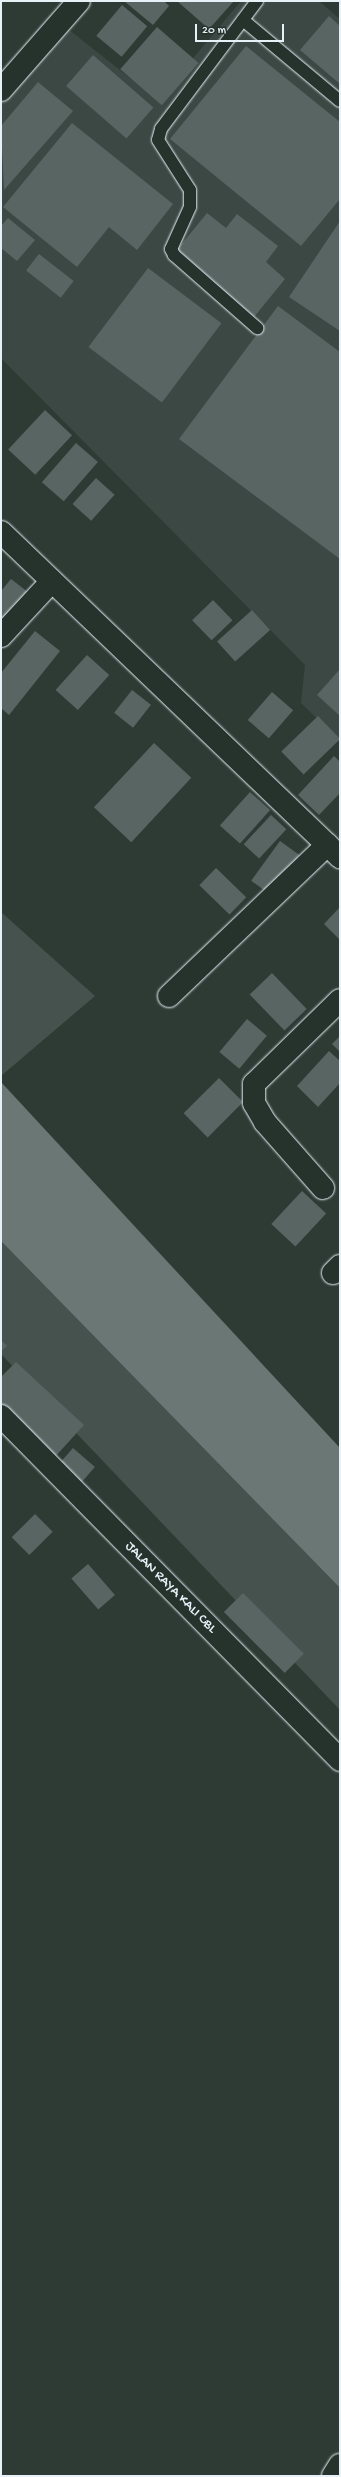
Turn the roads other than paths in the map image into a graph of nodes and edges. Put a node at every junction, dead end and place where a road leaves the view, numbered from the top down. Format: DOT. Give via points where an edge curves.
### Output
graph roads {
  1 [pos="79,1"];
  2 [pos="257,1"];
  3 [pos="243,20"];
  4 [pos="1,90"];
  5 [pos="340,102"];
  6 [pos="257,328"];
  7 [pos="1,532"];
  8 [pos="52,581"];
  9 [pos="1,636"];
  10 [pos="333,851"];
  11 [pos="169,996"];
  12 [pos="340,1000"];
  13 [pos="323,1188"];
  14 [pos="1,1416"];
  15 [pos="340,1760"];
  16 [pos="340,2465"];
  17 [pos="333,2476"];
  1 -- 4 [label="street"];
  2 -- 3 [label="lane"];
  3 -- 5 [label="lane"];
  3 -- 6 [label="lane" via="161,129 158,140 190,190 190,207 171,249 174,255"];
  7 -- 8 [label="street"];
  8 -- 9 [label="street"];
  8 -- 10 [label="street"];
  10 -- 11 [label="street"];
  12 -- 13 [label="street" via="254,1084 254,1104 266,1122"];
  14 -- 15 [label="street, JALAN RAYA KALI CBL"];
  16 -- 17 [label="street"];
}
